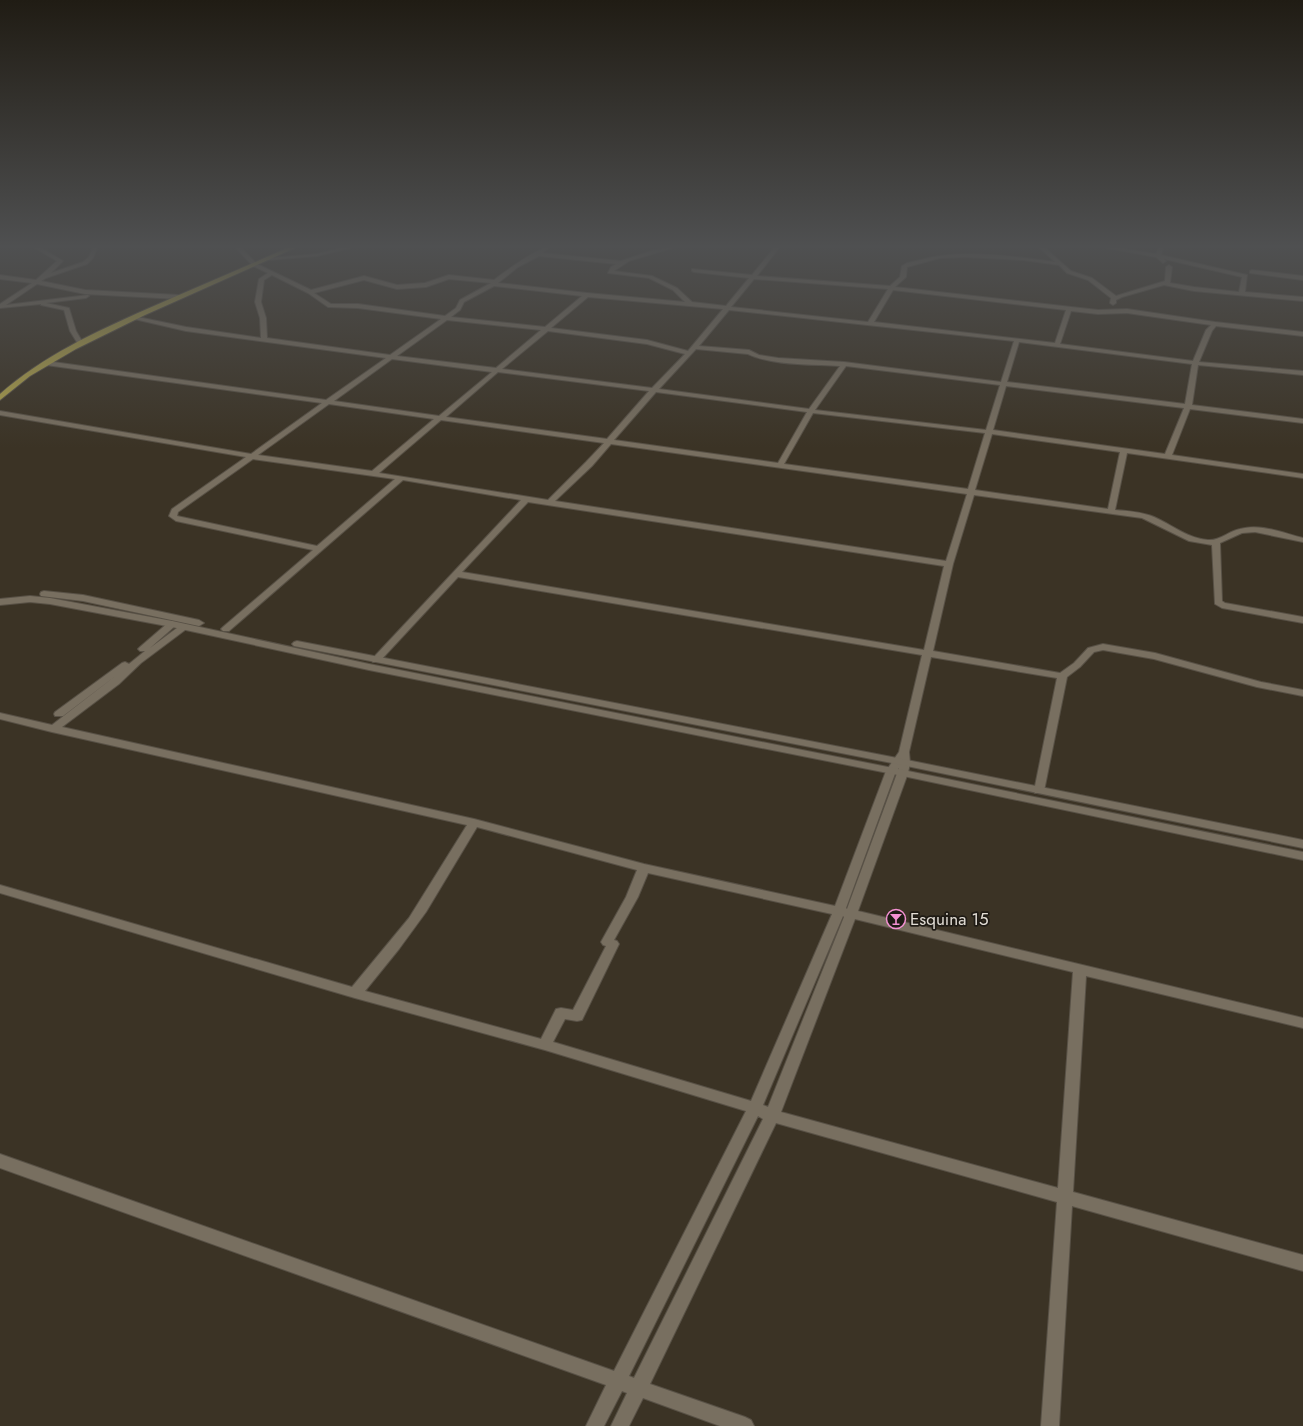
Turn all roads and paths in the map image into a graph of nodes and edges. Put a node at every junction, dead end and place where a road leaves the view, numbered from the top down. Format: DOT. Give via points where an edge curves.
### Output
graph roads {
  1 [pos="876,314"];
  2 [pos="68,315"];
  3 [pos="141,315"];
  4 [pos="262,315"];
  5 [pos="421,315"];
  6 [pos="451,315"];
  7 [pos="565,315"];
  8 [pos="723,315"];
  9 [pos="781,315"];
  10 [pos="1067,315"];
  11 [pos="1151,315"];
  12 [pos="133,318"];
  13 [pos="446,318"];
  14 [pos="870,324"];
  15 [pos="1214,324"];
  16 [pos="548,329"];
  17 [pos="1303,334"];
  18 [pos="264,339"];
  19 [pos="1017,340"];
  20 [pos="80,343"];
  21 [pos="1057,345"];
  22 [pos="695,347"];
  23 [pos="689,353"];
  24 [pos="390,357"];
  25 [pos="46,362"];
  26 [pos="1195,363"];
  27 [pos="844,364"];
  28 [pos="499,370"];
  29 [pos="1303,373"];
  30 [pos="1004,384"];
  31 [pos="654,390"];
  32 [pos="0,398"];
  33 [pos="327,402"];
  34 [pos="1188,407"];
  35 [pos="811,411"];
  36 [pos="0,413"];
  37 [pos="440,417"];
  38 [pos="1303,421"];
  39 [pos="990,432"];
  40 [pos="610,441"];
  41 [pos="1124,451"];
  42 [pos="251,456"];
  43 [pos="1168,456"];
  44 [pos="780,465"];
  45 [pos="373,474"];
  46 [pos="1303,476"];
  47 [pos="401,478"];
  48 [pos="971,492"];
  49 [pos="526,499"];
  50 [pos="550,502"];
  51 [pos="1111,511"];
  52 [pos="1303,540"];
  53 [pos="1216,542"];
  54 [pos="319,549"];
  55 [pos="949,564"];
  56 [pos="458,574"];
  57 [pos="0,595"];
  58 [pos="0,602"];
  59 [pos="1303,620"];
  60 [pos="172,624"];
  61 [pos="184,627"];
  62 [pos="226,629"];
  63 [pos="928,654"];
  64 [pos="376,660"];
  65 [pos="123,671"];
  66 [pos="1062,676"];
  67 [pos="1303,694"];
  68 [pos="0,716"];
  69 [pos="48,728"];
  70 [pos="900,764"];
  71 [pos="1040,791"];
  72 [pos="474,823"];
  73 [pos="1303,844"];
  74 [pos="1303,856"];
  75 [pos="644,868"];
  76 [pos="0,889"];
  77 [pos="845,912"];
  78 [pos="1080,970"];
  79 [pos="355,993"];
  80 [pos="1303,1023"];
  81 [pos="545,1045"];
  82 [pos="755,1108"];
  83 [pos="772,1116"];
  84 [pos="0,1161"];
  85 [pos="1066,1196"];
  86 [pos="1303,1263"];
  87 [pos="617,1381"];
  88 [pos="638,1389"];
  89 [pos="595,1426"];
  90 [pos="620,1426"];
  91 [pos="745,1426"];
  92 [pos="1050,1426"];
  1 -- 14 [label="street"];
  2 -- 20 [label="street"];
  3 -- 12 [label="highway"];
  4 -- 18 [label="street"];
  5 -- 13 [label="street"];
  6 -- 13 [label="street"];
  7 -- 16 [label="street"];
  8 -- 22 [label="street"];
  9 -- 14 [label="street"];
  10 -- 21 [label="street"];
  11 -- 15 [label="street"];
  12 -- 18 [label="street"];
  12 -- 20 [label="highway"];
  13 -- 16 [label="street"];
  13 -- 24 [label="street"];
  14 -- 19 [label="street"];
  15 -- 17 [label="street"];
  15 -- 26 [label="street"];
  16 -- 23 [label="street" via="630,339"];
  16 -- 28 [label="street"];
  18 -- 24 [label="street"];
  19 -- 21 [label="street"];
  19 -- 30 [label="street"];
  20 -- 25 [label="highway"];
  21 -- 26 [label="street"];
  22 -- 23 [label="street"];
  22 -- 27 [label="street" via="748,352 778,360"];
  23 -- 31 [label="street"];
  24 -- 28 [label="street"];
  24 -- 33 [label="street"];
  25 -- 32 [label="highway"];
  25 -- 33 [label="street"];
  26 -- 29 [label="street"];
  26 -- 34 [label="street"];
  27 -- 30 [label="street"];
  27 -- 35 [label="street"];
  28 -- 31 [label="street"];
  28 -- 37 [label="street"];
  30 -- 34 [label="street"];
  30 -- 39 [label="street"];
  31 -- 35 [label="street"];
  31 -- 40 [label="street"];
  33 -- 37 [label="street"];
  33 -- 42 [label="street"];
  34 -- 38 [label="street"];
  34 -- 43 [label="street"];
  35 -- 39 [label="street"];
  35 -- 44 [label="street"];
  36 -- 42 [label="street"];
  37 -- 40 [label="street"];
  37 -- 45 [label="street"];
  39 -- 41 [label="street"];
  39 -- 48 [label="street"];
  40 -- 44 [label="street"];
  40 -- 50 [label="street"];
  41 -- 43 [label="street"];
  41 -- 51 [label="street"];
  42 -- 45 [label="street"];
  42 -- 54 [label="street" via="175,511 173,516 176,519"];
  43 -- 46 [label="street"];
  44 -- 48 [label="street"];
  45 -- 47 [label="street"];
  47 -- 49 [label="street"];
  47 -- 54 [label="street"];
  48 -- 51 [label="street"];
  48 -- 55 [label="street"];
  49 -- 50 [label="street"];
  49 -- 56 [label="street"];
  50 -- 55 [label="street"];
  51 -- 53 [label="street" via="1144,516 1198,541"];
  52 -- 53 [label="street" via="1265,531 1245,530"];
  53 -- 59 [label="street" via="1218,602 1222,605"];
  54 -- 62 [label="street"];
  55 -- 63 [label="street"];
  56 -- 63 [label="street"];
  56 -- 64 [label="street"];
  57 -- 62 [label="street" via="30,594 82,598"];
  58 -- 60 [label="street" via="30,599 50,601"];
  60 -- 61 [label="street"];
  60 -- 65 [label="street"];
  61 -- 65 [label="street"];
  61 -- 70 [label="street" via="377,668"];
  62 -- 64 [label="street"];
  63 -- 66 [label="street"];
  63 -- 70 [label="street"];
  64 -- 70 [label="street"];
  65 -- 69 [label="street"];
  66 -- 67 [label="street" via="1091,650 1103,647 1155,656"];
  66 -- 71 [label="street"];
  68 -- 69 [label="street"];
  69 -- 72 [label="street"];
  70 -- 71 [label="street"];
  70 -- 74 [label="street"];
  70 -- 77 [label="street"];
  71 -- 73 [label="street"];
  72 -- 75 [label="street"];
  72 -- 79 [label="street" via="415,918"];
  75 -- 77 [label="street"];
  75 -- 81 [label="street" via="632,897 607,942 613,944 577,1016 561,1012"];
  76 -- 79 [label="street"];
  77 -- 78 [label="street"];
  77 -- 82 [label="street"];
  77 -- 83 [label="street"];
  78 -- 80 [label="street"];
  78 -- 85 [label="street"];
  79 -- 81 [label="street"];
  81 -- 82 [label="street"];
  82 -- 83 [label="street"];
  82 -- 87 [label="street"];
  83 -- 85 [label="street"];
  83 -- 88 [label="street"];
  84 -- 87 [label="street"];
  85 -- 86 [label="street"];
  85 -- 92 [label="street"];
  87 -- 88 [label="street"];
  87 -- 89 [label="street"];
  88 -- 90 [label="street"];
  88 -- 91 [label="street"];
}
